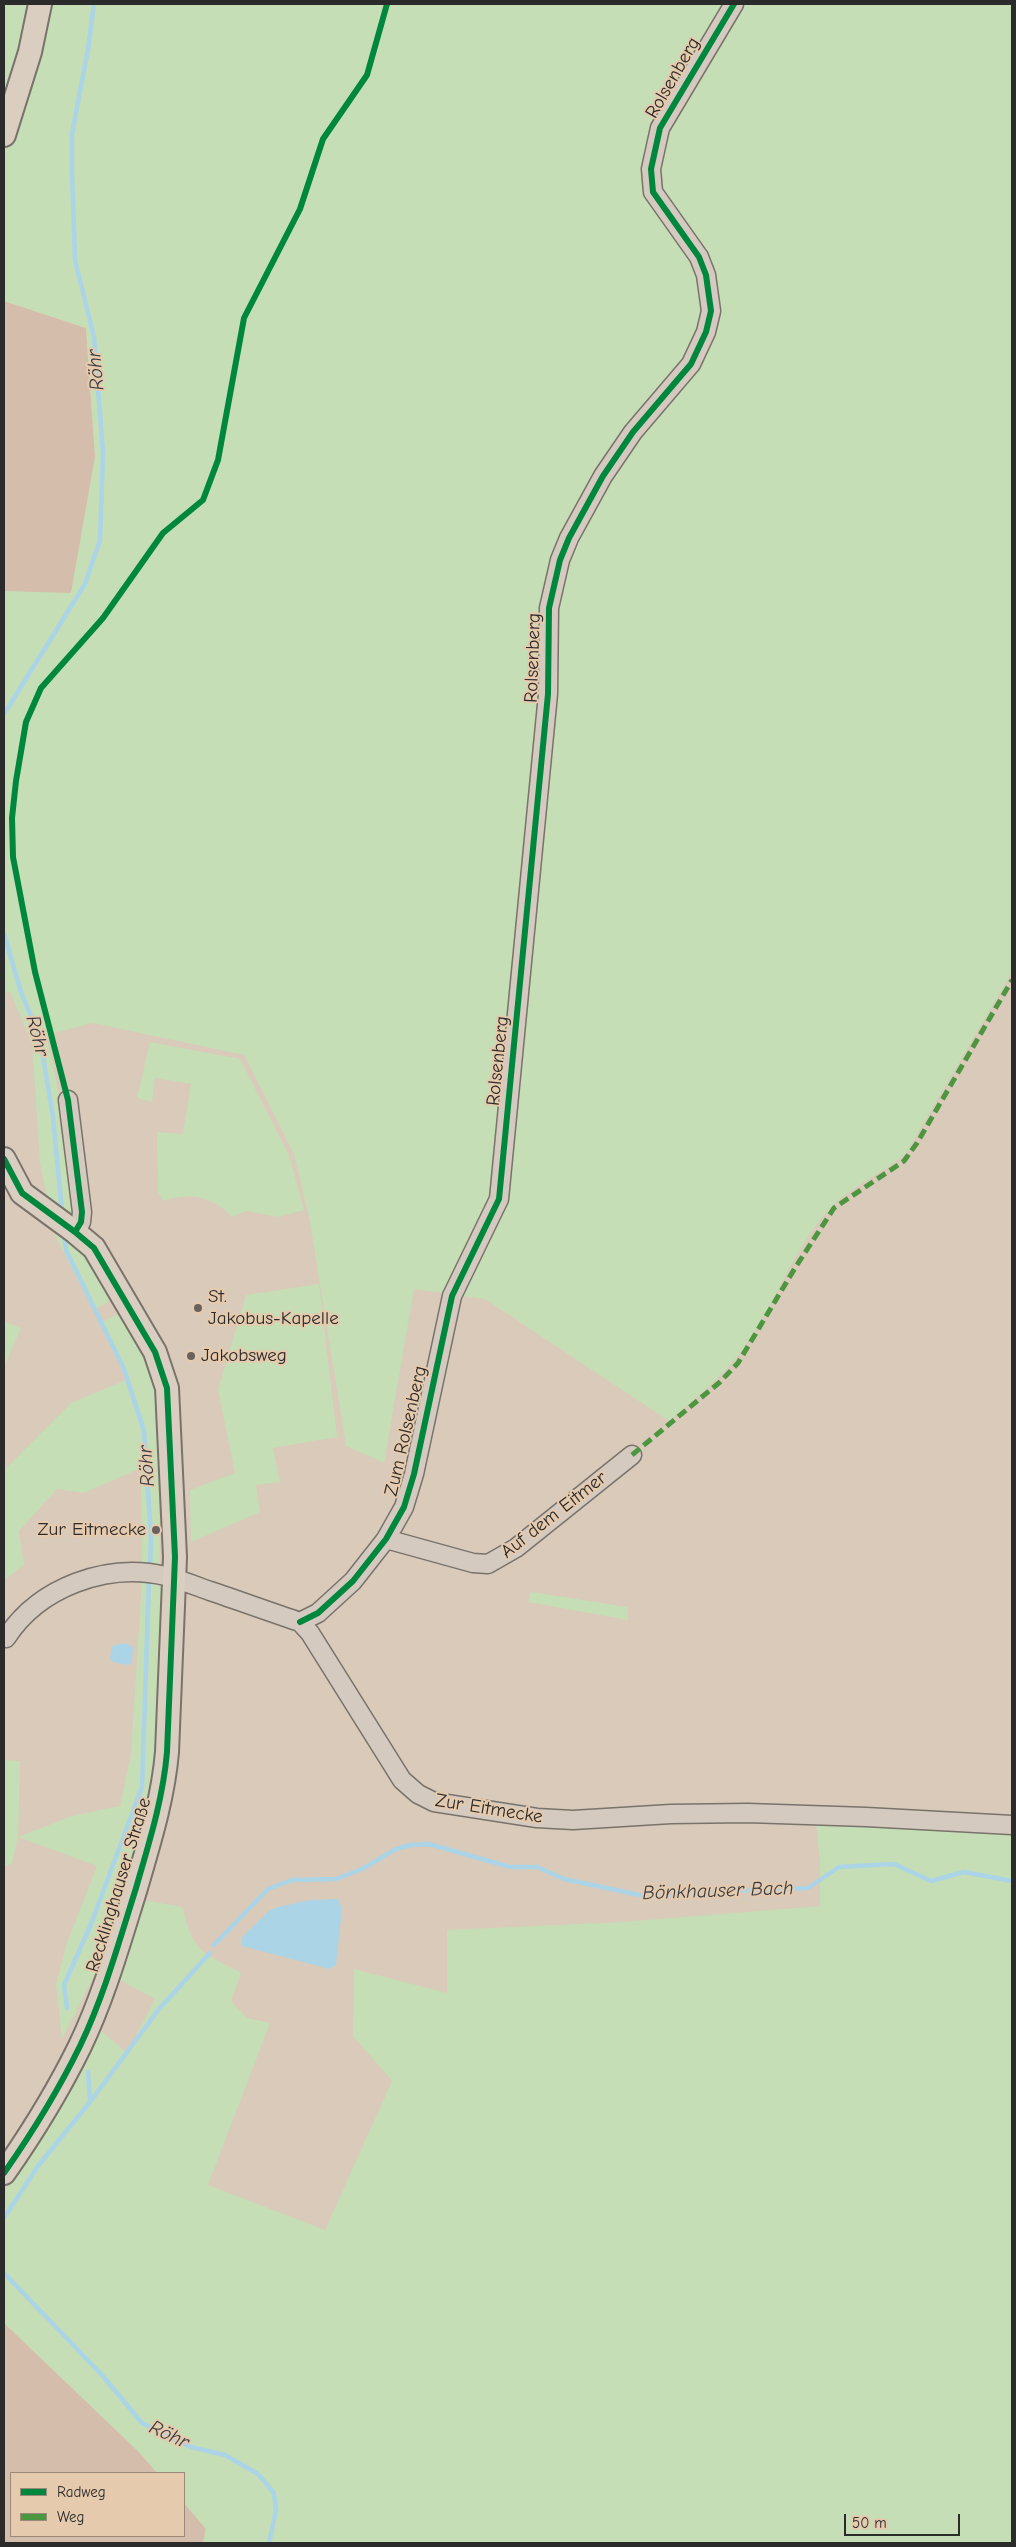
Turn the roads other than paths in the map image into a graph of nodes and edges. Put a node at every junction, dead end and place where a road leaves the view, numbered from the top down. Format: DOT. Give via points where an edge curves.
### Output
graph roads {
  1 [pos="40,4"];
  2 [pos="734,4"];
  3 [pos="4,135"];
  4 [pos="68,1100"];
  5 [pos="4,1159"];
  6 [pos="74,1231"];
  7 [pos="452,1296"];
  8 [pos="632,1455"];
  9 [pos="386,1539"];
  10 [pos="169,1577"];
  11 [pos="300,1622"];
  12 [pos="6,1638"];
  13 [pos="1012,1826"];
  14 [pos="4,2173"];
  1 -- 3 [label="main road" via="30,52"];
  2 -- 7 [label="street, Rolsenberg" via="660,128 651,169 653,192 699,257 706,275 711,311 706,332 691,364 633,432 603,476 569,538 554,581 547,641 548,694 499,1199"];
  4 -- 6 [label="street" via="82,1212 81,1222"];
  5 -- 6 [label="main road, Recklinghauser Straße" via="22,1193"];
  6 -- 10 [label="main road, Recklinghauser Straße" via="94,1248 112,1278 155,1352 167,1388 172,1449"];
  7 -- 9 [label="street, Zum Rolsenberg" via="408,1498"];
  8 -- 9 [label="street, Auf dem Eitmer" via="516,1548 488,1564 473,1563"];
  9 -- 11 [label="street, Zum Rolsenberg" via="343,1591 318,1613"];
  10 -- 11 [label="street"];
  10 -- 12 [label="street" via="108,1574 71,1584 34,1607"];
  10 -- 14 [label="main road, Recklinghauser Straße" via="168,1742 157,1817 109,1973 87,2029 41,2117"];
  11 -- 13 [label="street, Zur Eitmecke" via="402,1780 425,1799 497,1812 573,1820 671,1814 814,1815"];
}
